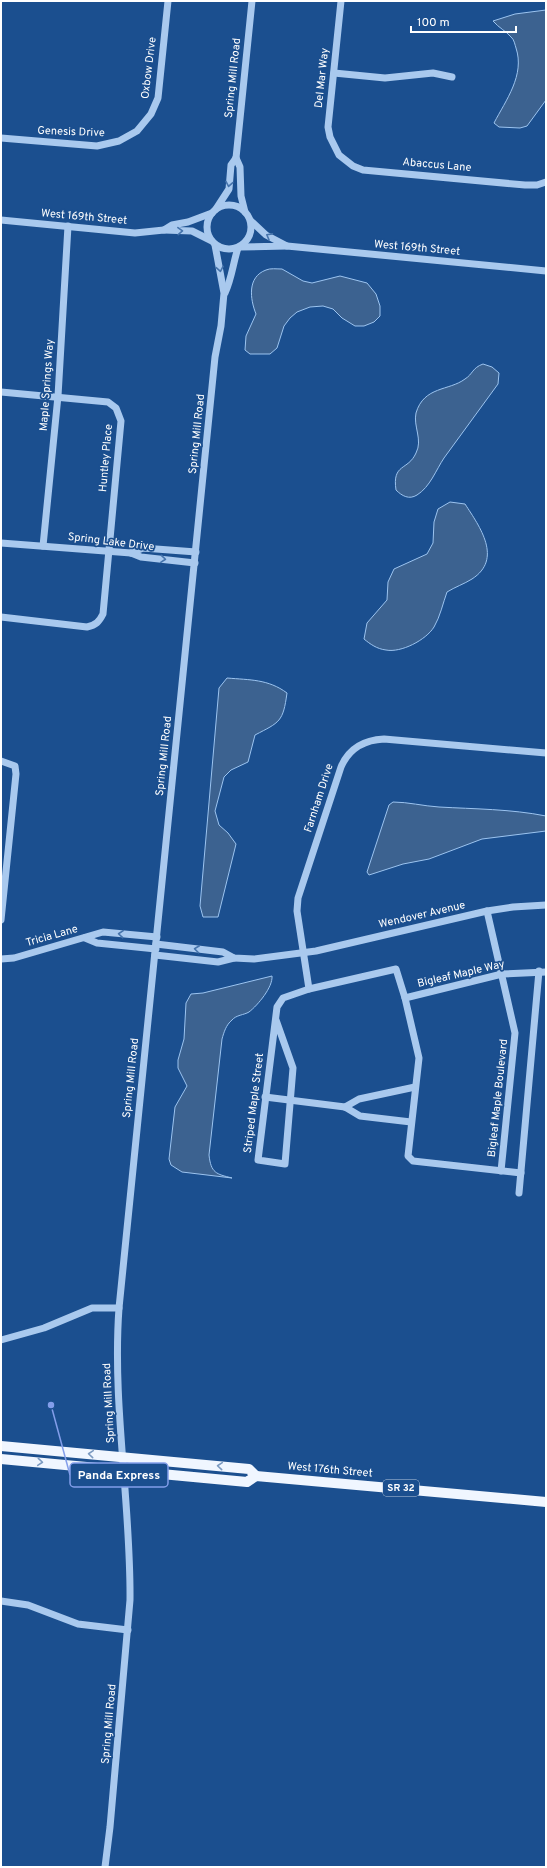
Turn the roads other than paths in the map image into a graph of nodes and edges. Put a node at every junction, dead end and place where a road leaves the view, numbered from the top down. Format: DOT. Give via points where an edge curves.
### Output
graph roads {
  1 [pos="168,1"];
  2 [pos="252,1"];
  3 [pos="341,1"];
  4 [pos="334,73"];
  5 [pos="452,77"];
  6 [pos="137,131"];
  7 [pos="1,138"];
  8 [pos="339,155"];
  9 [pos="236,158"];
  10 [pos="546,182"];
  11 [pos="214,211"];
  12 [pos="245,212"];
  13 [pos="1,220"];
  14 [pos="250,220"];
  15 [pos="68,226"];
  16 [pos="164,230"];
  17 [pos="213,243"];
  18 [pos="287,246"];
  19 [pos="239,247"];
  20 [pos="546,271"];
  21 [pos="224,293"];
  22 [pos="1,392"];
  23 [pos="56,396"];
  24 [pos="1,543"];
  25 [pos="43,546"];
  26 [pos="108,552"];
  27 [pos="196,552"];
  28 [pos="131,553"];
  29 [pos="195,563"];
  30 [pos="1,617"];
  31 [pos="546,752"];
  32 [pos="1,761"];
  33 [pos="546,905"];
  34 [pos="487,911"];
  35 [pos="1,920"];
  36 [pos="85,938"];
  37 [pos="156,946"];
  38 [pos="304,954"];
  39 [pos="1,958"];
  40 [pos="234,958"];
  41 [pos="542,971"];
  42 [pos="502,974"];
  43 [pos="309,989"];
  44 [pos="405,998"];
  45 [pos="276,1020"];
  46 [pos="415,1087"];
  47 [pos="265,1097"];
  48 [pos="290,1100"];
  49 [pos="345,1107"];
  50 [pos="411,1122"];
  51 [pos="501,1171"];
  52 [pos="521,1173"];
  53 [pos="519,1193"];
  54 [pos="119,1308"];
  55 [pos="1,1340"];
  56 [pos="1,1446"];
  57 [pos="124,1457"];
  58 [pos="1,1459"];
  59 [pos="124,1470"];
  60 [pos="256,1476"];
  61 [pos="546,1502"];
  62 [pos="1,1601"];
  63 [pos="128,1630"];
  64 [pos="105,1867"];
  1 -- 6 [label="street, Oxbow Drive" via="158,98 151,114"];
  2 -- 9 [label="street, Spring Mill Road"];
  3 -- 4 [label="street, Del Mar Way"];
  4 -- 5 [label="street" via="385,78 433,73"];
  4 -- 8 [label="street, Del Mar Way" via="328,127"];
  6 -- 7 [label="street, Genesis Drive" via="118,141 97,146"];
  8 -- 10 [label="street, Abaccus Lane" via="363,170 536,185"];
  9 -- 11 [label="street, Spring Mill Road, one-way" via="232,165 229,189"];
  9 -- 12 [label="street, Spring Mill Road" via="240,167 241,196"];
  11 -- 12 [label="street" via="228,204"];
  11 -- 16 [label="street, West 169th Street"];
  11 -- 17 [label="street" via="206,229"];
  12 -- 14 [label="street"];
  13 -- 15 [label="street, West 169th Street"];
  18 -- 14 [label="street, West 169th Street, one-way" via="266,236"];
  14 -- 19 [label="street" via="250,236"];
  15 -- 16 [label="street, West 169th Street" via="135,233"];
  15 -- 23 [label="street, Maple Springs Way"];
  16 -- 17 [label="street, West 169th Street, one-way" via="192,231"];
  17 -- 19 [label="street" via="226,250"];
  17 -- 21 [label="street, Spring Mill Road, one-way"];
  18 -- 19 [label="street, West 169th Street"];
  18 -- 20 [label="street, West 169th Street"];
  19 -- 21 [label="street, Spring Mill Road" via="232,265 230,283"];
  21 -- 27 [label="street, Spring Mill Road" via="215,357"];
  22 -- 23 [label="street, Huntley Place"];
  23 -- 25 [label="street, Maple Springs Way"];
  23 -- 26 [label="street, Huntley Place" via="108,402 119,414 121,421"];
  24 -- 25 [label="street, Spring Lake Drive"];
  25 -- 26 [label="street, Spring Lake Drive"];
  26 -- 28 [label="street, Spring Lake Drive"];
  26 -- 30 [label="street, Huntley Place" via="103,614 93,626"];
  27 -- 28 [label="street" via="143,548"];
  27 -- 29 [label="street, Spring Mill Road"];
  28 -- 29 [label="street, Spring Lake Drive, one-way" via="141,557"];
  29 -- 37 [label="street, Spring Mill Road"];
  31 -- 38 [label="street, Farnham Drive" via="384,738 366,742 350,751 341,767 298,898"];
  32 -- 35 [label="street" via="15,766 16,774"];
  33 -- 34 [label="street, Wendover Avenue"];
  34 -- 38 [label="street, Wendover Avenue"];
  34 -- 42 [label="street, Bigleaf Maple Boulevard"];
  36 -- 37 [label="street, Tricia Lane" via="97,943"];
  37 -- 36 [label="street, one-way" via="103,932"];
  36 -- 39 [label="street, Tricia Lane" via="14,958"];
  40 -- 37 [label="street, Wendover Avenue, one-way" via="223,952"];
  37 -- 40 [label="street" via="218,962"];
  37 -- 54 [label="street, Spring Mill Road"];
  38 -- 40 [label="street, Wendover Avenue" via="254,959"];
  38 -- 43 [label="street"];
  41 -- 42 [label="street, Bigleaf Maple Way"];
  41 -- 52 [label="street"];
  42 -- 44 [label="street, Bigleaf Maple Way"];
  42 -- 51 [label="street, Bigleaf Maple Boulevard" via="515,1033"];
  43 -- 44 [label="street" via="396,969"];
  43 -- 45 [label="street, Striped Maple Street" via="283,998 277,1007"];
  44 -- 46 [label="street" via="419,1058"];
  45 -- 47 [label="street, Striped Maple Street"];
  45 -- 48 [label="street, Striped Maple Street" via="293,1068"];
  46 -- 49 [label="street" via="359,1099"];
  46 -- 50 [label="street"];
  47 -- 48 [label="street"];
  47 -- 48 [label="street, Striped Maple Street" via="258,1160 285,1164"];
  48 -- 49 [label="street"];
  49 -- 50 [label="street" via="360,1116"];
  50 -- 51 [label="street" via="408,1156 413,1161"];
  51 -- 52 [label="street"];
  52 -- 53 [label="street"];
  54 -- 55 [label="street" via="92,1308 44,1328"];
  54 -- 57 [label="street, Spring Mill Road" via="117,1355"];
  57 -- 56 [label="main road, West 176th Street / SR 32, one-way"];
  57 -- 59 [label="street, Spring Mill Road"];
  60 -- 57 [label="main road, West 176th Street / SR 32, one-way" via="249,1469"];
  58 -- 59 [label="main road, West 176th Street / SR 32, one-way"];
  59 -- 60 [label="main road, West 176th Street / SR 32" via="247,1482"];
  59 -- 63 [label="street, Spring Mill Road" via="130,1582"];
  60 -- 61 [label="main road, West 176th Street / SR 32"];
  62 -- 63 [label="street" via="28,1605 78,1624"];
  63 -- 64 [label="street, Spring Mill Road"];
}
